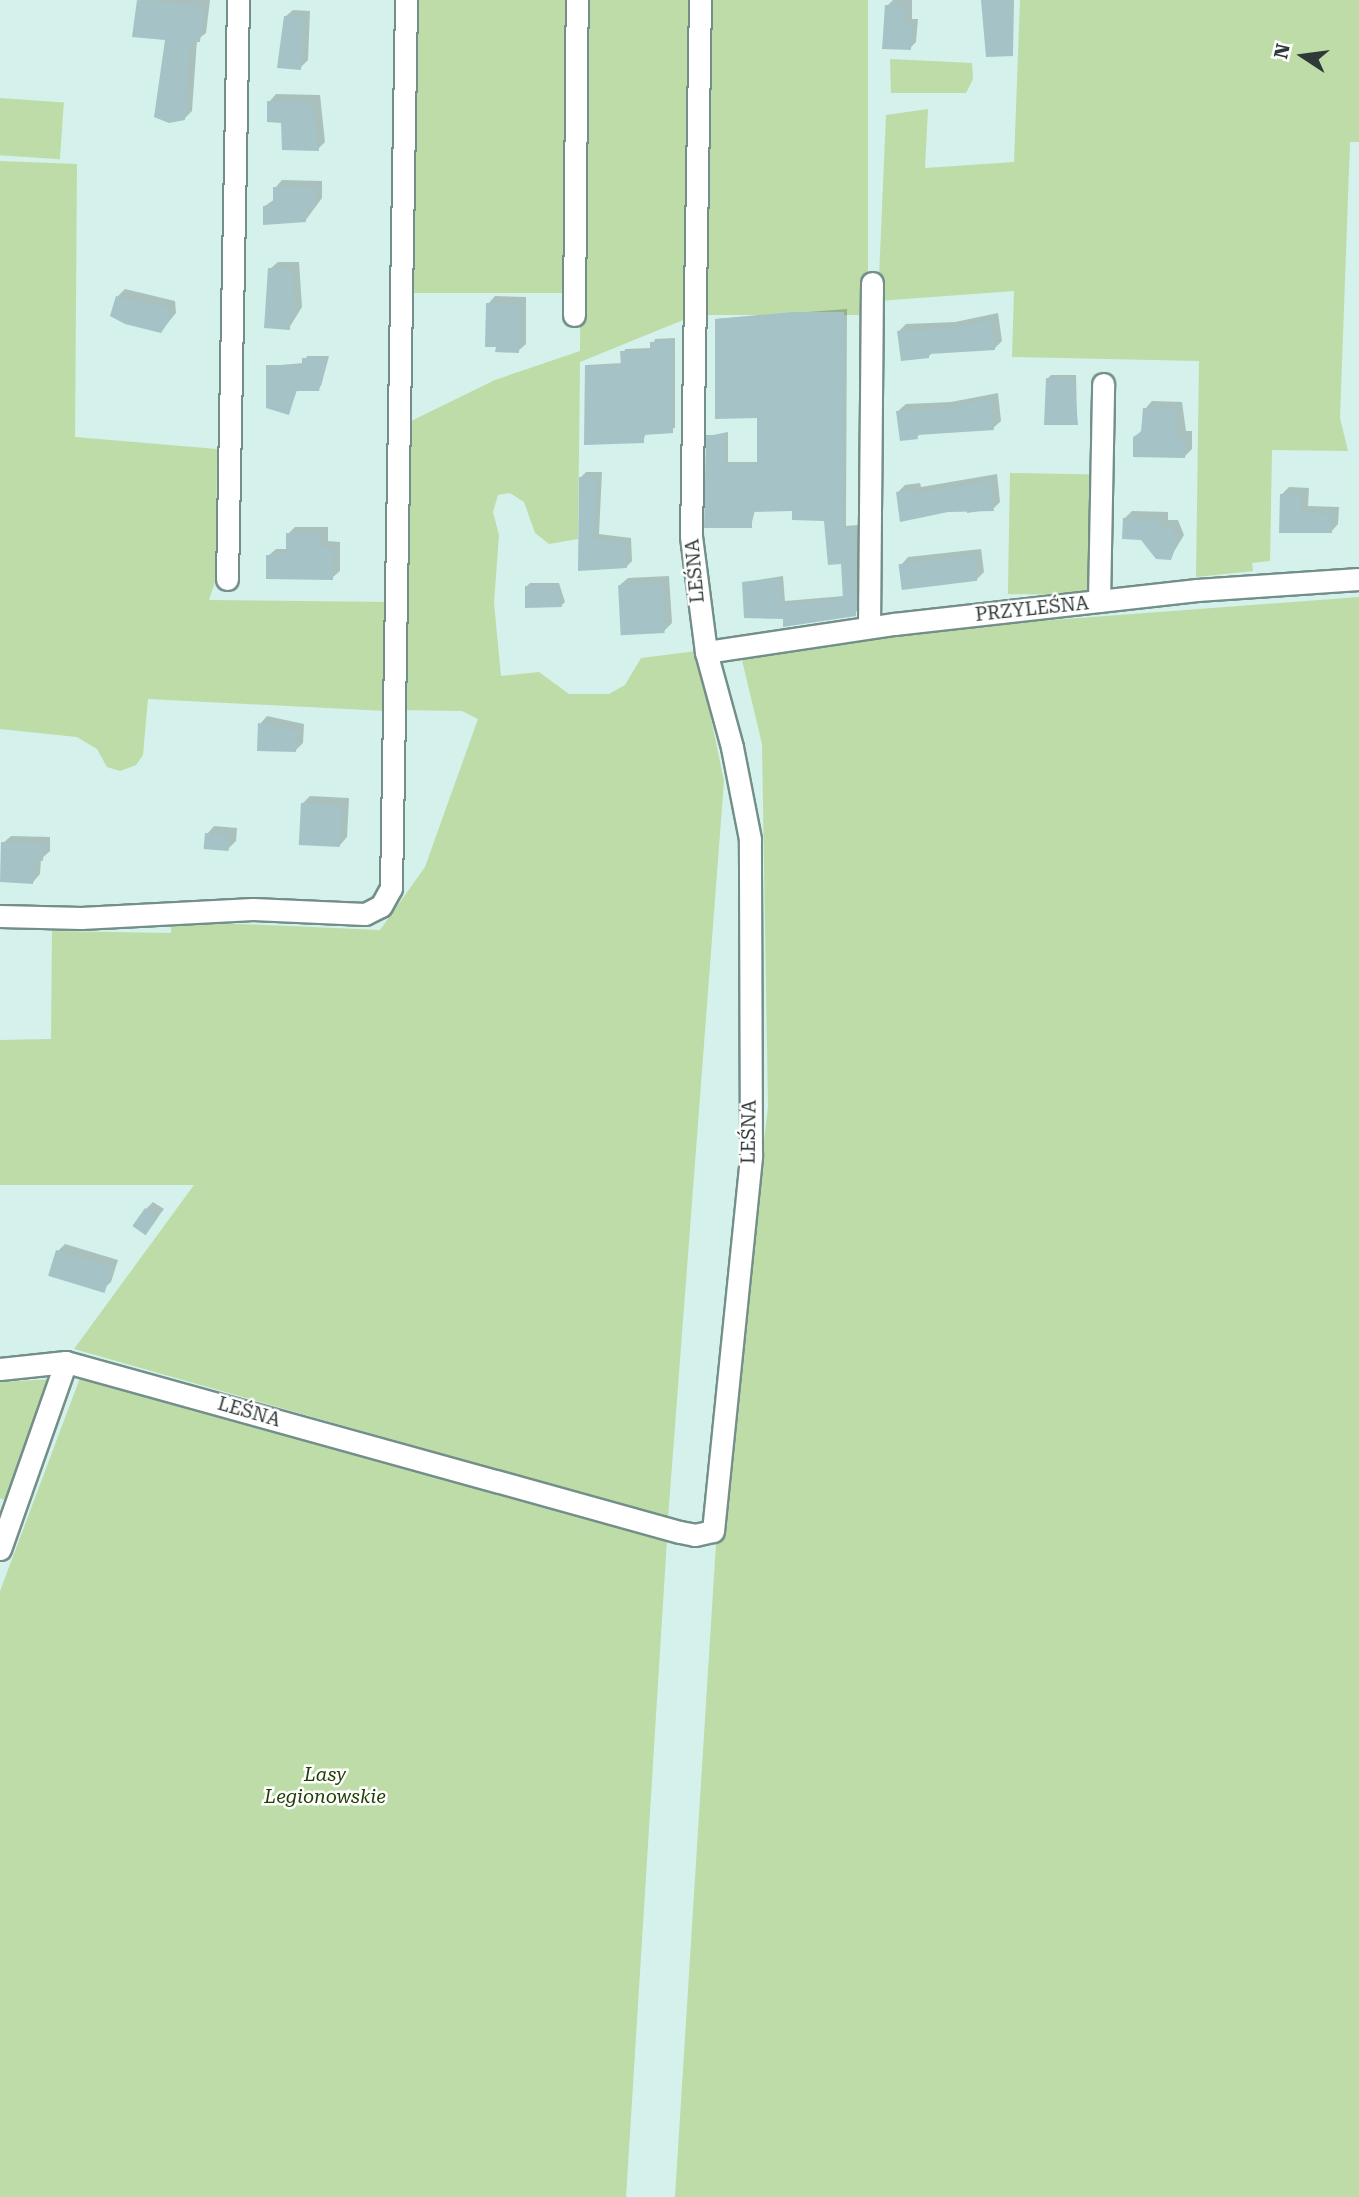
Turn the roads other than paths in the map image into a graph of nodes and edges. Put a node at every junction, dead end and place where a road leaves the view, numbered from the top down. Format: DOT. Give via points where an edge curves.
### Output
graph roads {
  1 [pos="238,0"];
  2 [pos="406,0"];
  3 [pos="576,0"];
  4 [pos="700,0"];
  5 [pos="872,283"];
  6 [pos="574,314"];
  7 [pos="1103,384"];
  8 [pos="227,579"];
  9 [pos="1359,579"];
  10 [pos="1099,601"];
  11 [pos="869,627"];
  12 [pos="706,652"];
  13 [pos="0,916"];
  14 [pos="66,1362"];
  15 [pos="0,1368"];
  16 [pos="0,1549"];
  1 -- 8 [label="street"];
  2 -- 13 [label="street" via="391,888 381,906 365,914 253,909 81,918"];
  3 -- 6 [label="street"];
  4 -- 12 [label="street, LEŚNA" via="691,536"];
  5 -- 11 [label="street"];
  7 -- 10 [label="street"];
  9 -- 10 [label="street, PRZYLEŚNA"];
  10 -- 11 [label="street, PRZYLEŚNA"];
  11 -- 12 [label="street, PRZYLEŚNA"];
  12 -- 14 [label="street, LEŚNA" via="733,747 750,839 751,1156 713,1531 687,1534"];
  14 -- 15 [label="street, LEŚNA"];
  14 -- 16 [label="street"];
}
